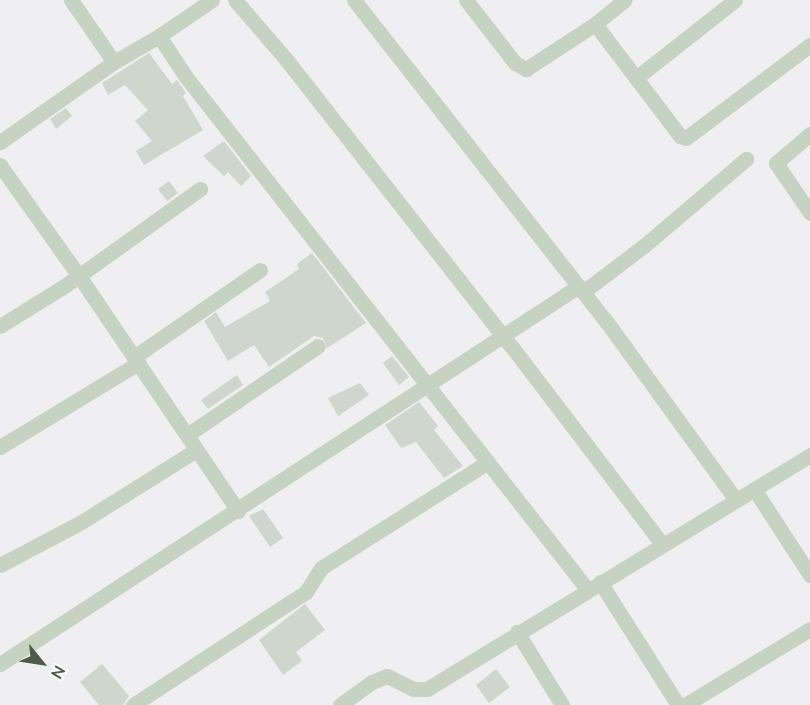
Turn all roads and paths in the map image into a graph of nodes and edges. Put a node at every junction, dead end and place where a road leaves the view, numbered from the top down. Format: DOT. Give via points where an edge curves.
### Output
graph roads {
  1 [pos="71,0"];
  2 [pos="212,0"];
  3 [pos="235,0"];
  4 [pos="354,0"];
  5 [pos="466,0"];
  6 [pos="625,0"];
  7 [pos="735,0"];
  8 [pos="595,24"];
  9 [pos="159,36"];
  10 [pos="810,45"];
  11 [pos="114,62"];
  12 [pos="636,78"];
  13 [pos="810,134"];
  14 [pos="0,142"];
  15 [pos="746,159"];
  16 [pos="0,165"];
  17 [pos="200,189"];
  18 [pos="810,213"];
  19 [pos="260,270"];
  20 [pos="79,276"];
  21 [pos="581,289"];
  22 [pos="0,326"];
  23 [pos="504,337"];
  24 [pos="318,346"];
  25 [pos="136,360"];
  26 [pos="428,386"];
  27 [pos="187,435"];
  28 [pos="0,447"];
  29 [pos="196,450"];
  30 [pos="810,455"];
  31 [pos="488,462"];
  32 [pos="754,489"];
  33 [pos="736,500"];
  34 [pos="238,511"];
  35 [pos="662,544"];
  36 [pos="0,565"];
  37 [pos="810,574"];
  38 [pos="594,585"];
  39 [pos="810,629"];
  40 [pos="517,632"];
  41 [pos="0,664"];
  42 [pos="133,705"];
  43 [pos="340,705"];
  44 [pos="562,705"];
  45 [pos="678,705"];
  46 [pos="685,705"];
  1 -- 11 [label="street"];
  2 -- 9 [label="street"];
  3 -- 23 [label="street"];
  4 -- 21 [label="street"];
  5 -- 8 [label="street" via="515,63 526,69"];
  6 -- 8 [label="street"];
  7 -- 12 [label="street"];
  8 -- 12 [label="street"];
  9 -- 11 [label="street"];
  9 -- 26 [label="street" via="186,77"];
  10 -- 12 [label="street" via="686,138 680,136"];
  11 -- 14 [label="street"];
  13 -- 18 [label="street" via="776,163"];
  15 -- 21 [label="street" via="645,245"];
  16 -- 20 [label="street"];
  17 -- 20 [label="street"];
  19 -- 25 [label="street"];
  20 -- 22 [label="street"];
  20 -- 25 [label="street"];
  21 -- 23 [label="street"];
  21 -- 33 [label="street"];
  23 -- 26 [label="street"];
  23 -- 35 [label="street"];
  24 -- 27 [label="street"];
  25 -- 27 [label="street"];
  25 -- 28 [label="street"];
  26 -- 31 [label="street"];
  26 -- 34 [label="street"];
  27 -- 29 [label="street"];
  29 -- 34 [label="street"];
  29 -- 36 [label="street" via="83,521"];
  30 -- 32 [label="street"];
  31 -- 38 [label="street"];
  31 -- 42 [label="street" via="321,568 306,592"];
  32 -- 33 [label="street"];
  32 -- 37 [label="street"];
  33 -- 35 [label="street"];
  34 -- 41 [label="street"];
  35 -- 38 [label="street"];
  38 -- 40 [label="street"];
  38 -- 45 [label="street"];
  39 -- 46 [label="street"];
  40 -- 43 [label="street" via="427,689 414,689 387,676"];
  40 -- 44 [label="street"];
}
